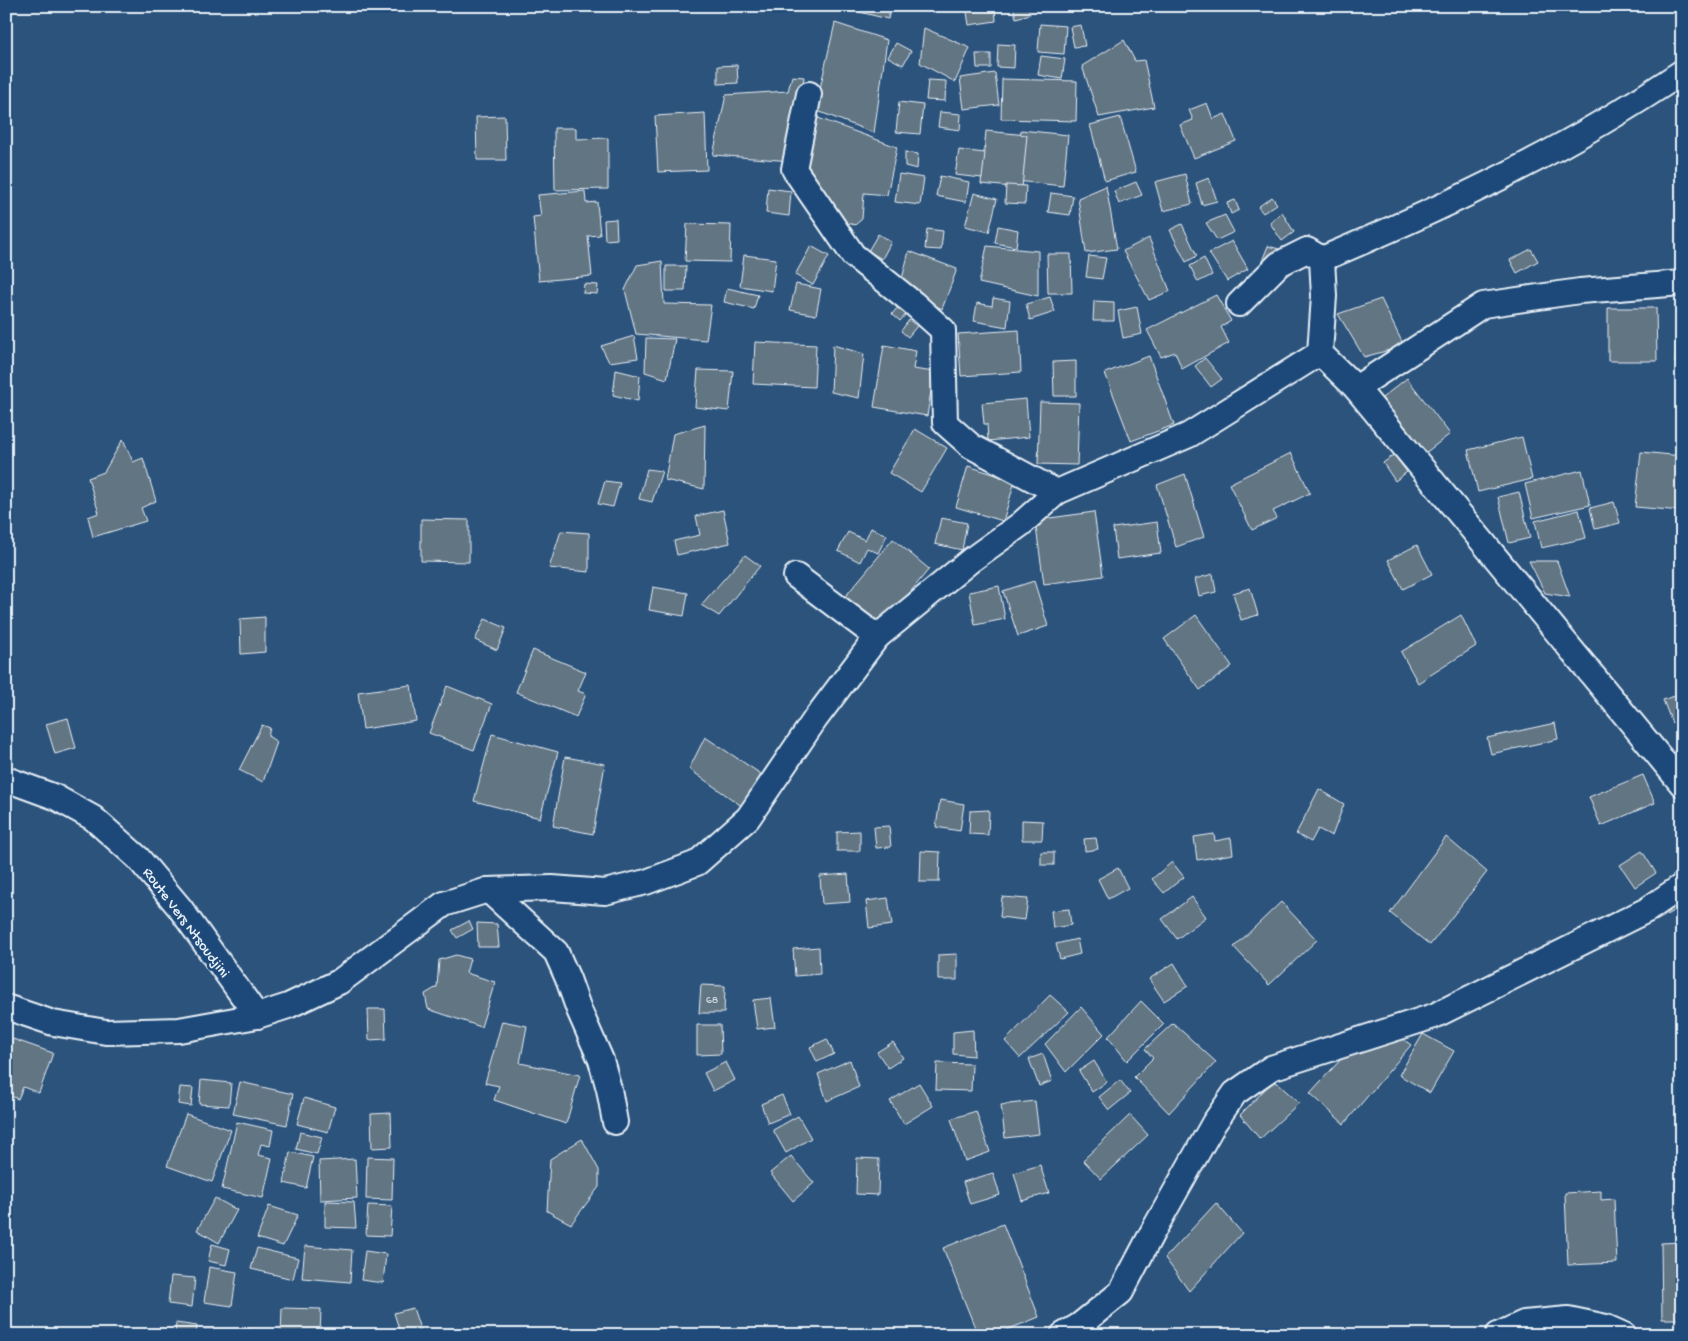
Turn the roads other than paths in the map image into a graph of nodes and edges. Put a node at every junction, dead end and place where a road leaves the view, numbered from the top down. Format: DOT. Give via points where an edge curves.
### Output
graph roads {
  1 [pos="1682,72"];
  2 [pos="809,94"];
  3 [pos="1322,259"];
  4 [pos="1682,283"];
  5 [pos="1239,304"];
  6 [pos="1320,353"];
  7 [pos="1356,388"];
  8 [pos="1057,492"];
  9 [pos="796,576"];
  10 [pos="877,637"];
  11 [pos="6,779"];
  12 [pos="1682,784"];
  13 [pos="1682,886"];
  14 [pos="488,890"];
  15 [pos="6,1007"];
  16 [pos="257,1016"];
  17 [pos="615,1122"];
  18 [pos="1064,1335"];
  19 [pos="1498,1335"];
  20 [pos="1624,1335"];
  1 -- 3 [label="street" via="1635,103 1504,175 1394,229"];
  2 -- 8 [label="street" via="794,169 854,255 943,330 945,423 971,446"];
  3 -- 5 [label="street" via="1307,250 1279,264"];
  3 -- 6 [label="street" via="1324,296"];
  4 -- 7 [label="street" via="1580,291 1483,305"];
  6 -- 7 [label="street"];
  6 -- 8 [label="street" via="1190,434"];
  7 -- 12 [label="street"];
  8 -- 10 [label="street"];
  9 -- 10 [label="street"];
  10 -- 14 [label="street" via="816,718 748,818 697,863 646,882 605,892 552,888"];
  11 -- 16 [label="street, Route Vers Ntsoudjini" via="56,797 93,818 138,858 180,908"];
  13 -- 18 [label="street" via="1647,910 1434,1016 1271,1068 1235,1093 1214,1123 1122,1292"];
  14 -- 16 [label="street" via="444,904 339,982 288,1006"];
  14 -- 17 [label="street" via="556,952 601,1060"];
  15 -- 16 [label="street" via="53,1023 106,1032 179,1030"];
  19 -- 20 [label="street" via="1524,1323 1568,1319 1606,1327"];
}
